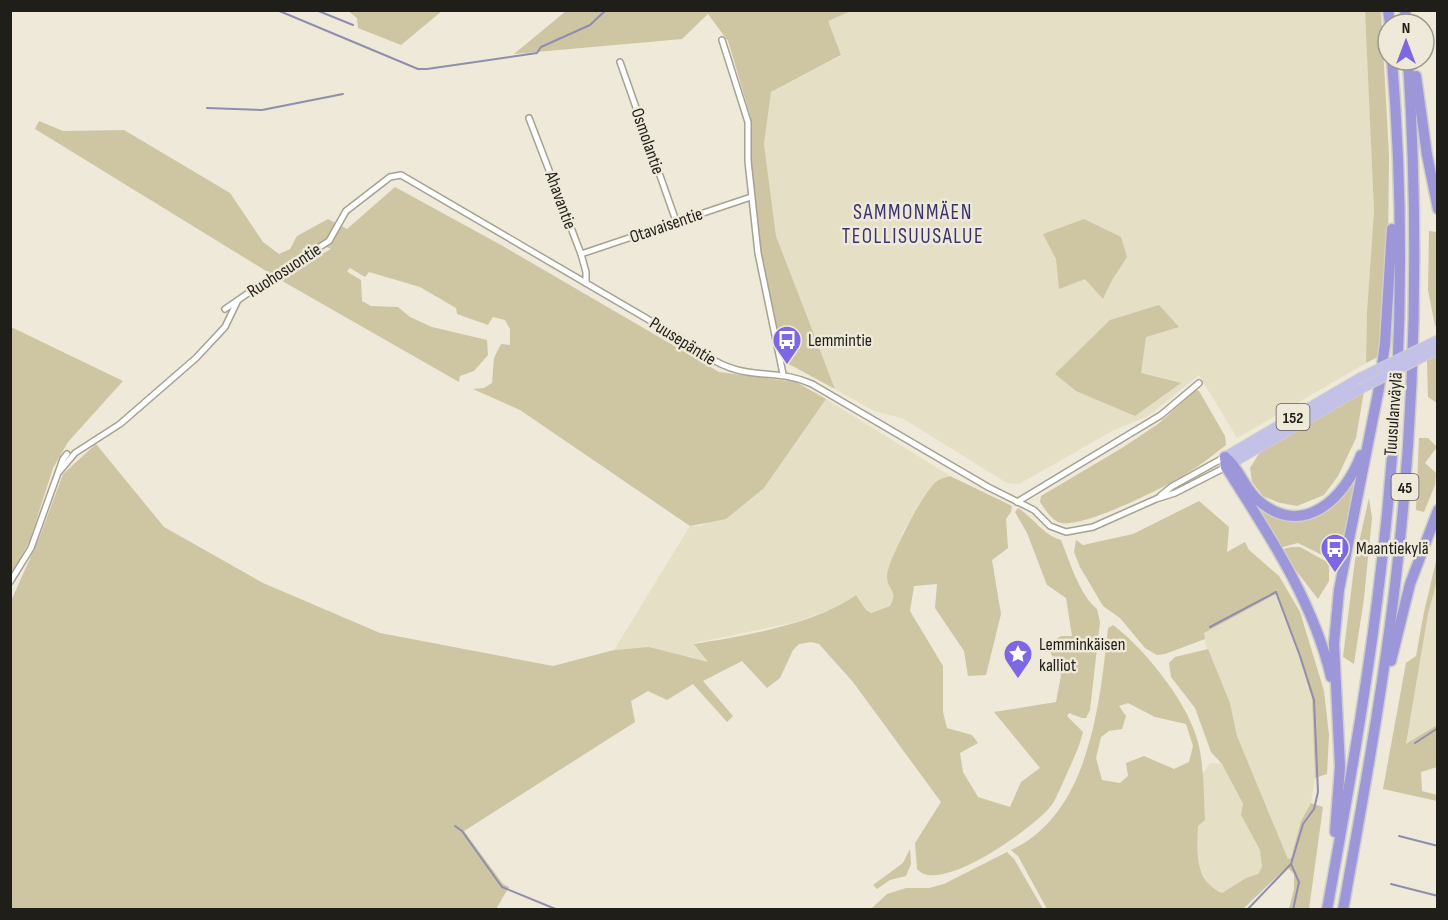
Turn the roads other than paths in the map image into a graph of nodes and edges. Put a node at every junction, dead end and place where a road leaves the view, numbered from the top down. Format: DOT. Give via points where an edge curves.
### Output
graph roads {
  1 [pos="722,40"];
  2 [pos="620,62"];
  3 [pos="1393,72"];
  4 [pos="1409,72"];
  5 [pos="1415,72"];
  6 [pos="529,118"];
  7 [pos="1398,166"];
  8 [pos="390,177"];
  9 [pos="751,197"];
  10 [pos="1437,209"];
  11 [pos="676,221"];
  12 [pos="581,254"];
  13 [pos="586,283"];
  14 [pos="238,300"];
  15 [pos="225,309"];
  16 [pos="1437,340"];
  17 [pos="1437,349"];
  18 [pos="783,374"];
  19 [pos="1199,383"];
  20 [pos="1371,427"];
  21 [pos="67,454"];
  22 [pos="1228,462"];
  23 [pos="58,472"];
  24 [pos="1156,499"];
  25 [pos="1017,502"];
  26 [pos="1437,510"];
  27 [pos="10,582"];
  28 [pos="1337,704"];
  29 [pos="1372,743"];
  30 [pos="1334,874"];
  31 [pos="1327,909"];
  32 [pos="1344,909"];
  1 -- 9 [label="street" via="748,122"];
  2 -- 11 [label="street, Osmolantie"];
  3 -- 7 [label="highway, Tuusulanväylä / 45"];
  4 -- 29 [label="highway, Tuusulanväylä / 45" via="1414,173 1412,388 1396,577"];
  5 -- 10 [label="highway"];
  6 -- 12 [label="street, Ahavantie"];
  7 -- 20 [label="highway" via="1384,344"];
  7 -- 30 [label="highway, Tuusulanväylä / 45" via="1396,388 1387,511 1372,637"];
  8 -- 13 [label="street, Puusepäntie" via="401,175"];
  8 -- 14 [label="street, Ruohosuontie" via="346,211 329,241"];
  9 -- 11 [label="street, Otavaisentie"];
  9 -- 18 [label="street" via="758,253"];
  11 -- 12 [label="street, Otavaisentie"];
  12 -- 13 [label="street, Ahavantie"];
  13 -- 18 [label="street, Puusepäntie" via="722,366"];
  14 -- 15 [label="street, Ruohosuontie"];
  14 -- 23 [label="street" via="225,327 196,358 120,424 75,453"];
  16 -- 22 [label="main road, 152, bridge" via="1360,378"];
  17 -- 22 [label="main road, 152, bridge"];
  18 -- 25 [label="street, Puusepäntie" via="812,384"];
  19 -- 25 [label="street" via="1153,421"];
  20 -- 22 [label="highway" via="1343,490 1322,508 1305,515 1267,507 1252,495"];
  20 -- 28 [label="highway" via="1339,590 1334,644"];
  21 -- 23 [label="street"];
  22 -- 24 [label="street, Puusepäntie"];
  22 -- 24 [label="street, Puusepäntie" via="1175,493"];
  22 -- 28 [label="highway" via="1303,598 1322,645"];
  23 -- 27 [label="street" via="31,548"];
  24 -- 25 [label="street, Puusepäntie" via="1084,530 1066,532 1050,526 1034,510"];
  26 -- 29 [label="highway" via="1401,614"];
  28 -- 30 [label="highway" via="1340,750"];
  29 -- 32 [label="highway, Tuusulanväylä / 45"];
  30 -- 31 [label="highway, Tuusulanväylä / 45"];
}
